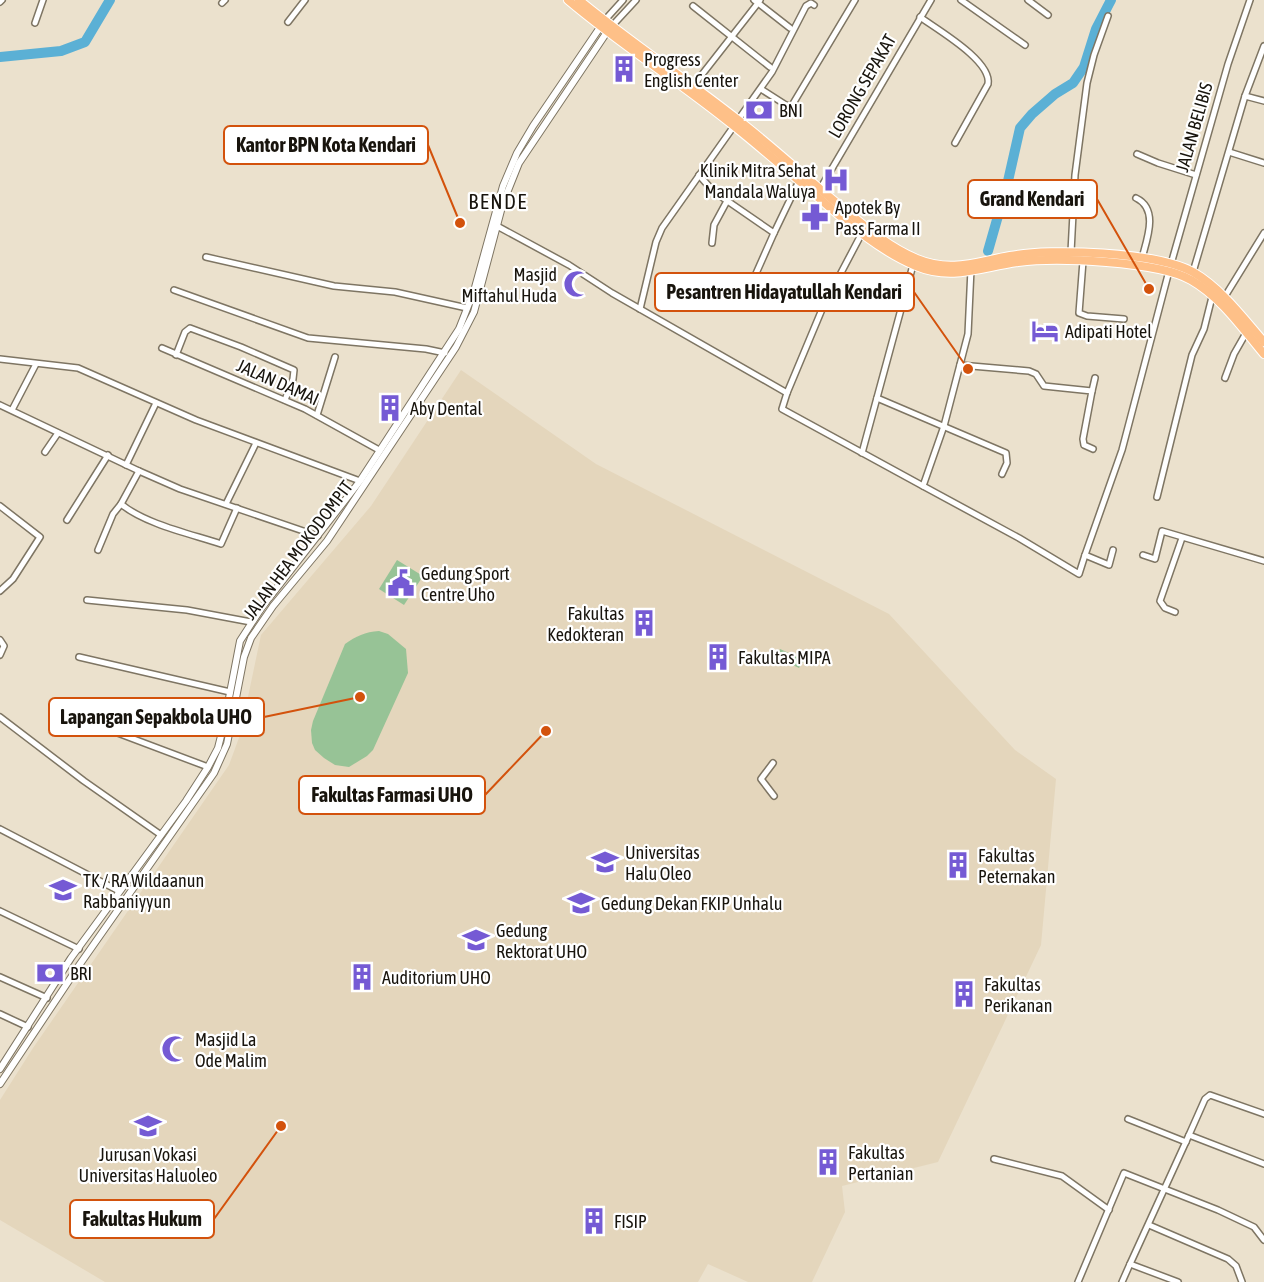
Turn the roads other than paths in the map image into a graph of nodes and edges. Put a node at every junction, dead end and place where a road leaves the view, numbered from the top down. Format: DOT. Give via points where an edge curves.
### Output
graph roads {
  1 [pos="43,0"];
  2 [pos="305,0"];
  3 [pos="568,0"];
  4 [pos="579,0"];
  5 [pos="623,0"];
  6 [pos="636,0"];
  7 [pos="855,0"];
  8 [pos="931,0"];
  9 [pos="961,0"];
  10 [pos="1028,0"];
  11 [pos="1250,0"];
  12 [pos="757,1"];
  13 [pos="814,5"];
  14 [pos="693,6"];
  15 [pos="1048,15"];
  16 [pos="1108,16"];
  17 [pos="920,17"];
  18 [pos="288,22"];
  19 [pos="35,23"];
  20 [pos="606,27"];
  21 [pos="790,28"];
  22 [pos="732,36"];
  23 [pos="1025,45"];
  24 [pos="1264,46"];
  25 [pos="770,67"];
  26 [pos="693,86"];
  27 [pos="761,89"];
  28 [pos="1245,96"];
  29 [pos="1264,101"];
  30 [pos="726,116"];
  31 [pos="736,123"];
  32 [pos="528,141"];
  33 [pos="955,142"];
  34 [pos="1229,152"];
  35 [pos="1137,154"];
  36 [pos="1264,163"];
  37 [pos="699,175"];
  38 [pos="1196,175"];
  39 [pos="799,181"];
  40 [pos="820,189"];
  41 [pos="1136,198"];
  42 [pos="727,201"];
  43 [pos="843,213"];
  44 [pos="497,226"];
  45 [pos="774,233"];
  46 [pos="862,233"];
  47 [pos="1264,233"];
  48 [pos="712,243"];
  49 [pos="1261,245"];
  50 [pos="1071,252"];
  51 [pos="206,257"];
  52 [pos="1142,258"];
  53 [pos="1121,260"];
  54 [pos="1083,261"];
  55 [pos="913,265"];
  56 [pos="970,268"];
  57 [pos="1170,268"];
  58 [pos="1193,272"];
  59 [pos="750,287"];
  60 [pos="174,290"];
  61 [pos="1212,297"];
  62 [pos="1224,298"];
  63 [pos="467,308"];
  64 [pos="640,309"];
  65 [pos="1124,319"];
  66 [pos="1246,333"];
  67 [pos="1264,342"];
  68 [pos="162,348"];
  69 [pos="445,353"];
  70 [pos="1264,354"];
  71 [pos="176,355"];
  72 [pos="335,357"];
  73 [pos="0,359"];
  74 [pos="36,364"];
  75 [pos="960,365"];
  76 [pos="1095,378"];
  77 [pos="1225,378"];
  78 [pos="428,384"];
  79 [pos="1092,391"];
  80 [pos="787,393"];
  81 [pos="877,398"];
  82 [pos="285,400"];
  83 [pos="156,403"];
  84 [pos="0,405"];
  85 [pos="12,410"];
  86 [pos="317,415"];
  87 [pos="944,426"];
  88 [pos="58,433"];
  89 [pos="256,443"];
  90 [pos="1093,449"];
  91 [pos="379,450"];
  92 [pos="45,452"];
  93 [pos="862,453"];
  94 [pos="108,455"];
  95 [pos="126,465"];
  96 [pos="139,471"];
  97 [pos="1002,474"];
  98 [pos="360,481"];
  99 [pos="923,486"];
  100 [pos="1157,497"];
  101 [pos="121,504"];
  102 [pos="226,504"];
  103 [pos="0,506"];
  104 [pos="237,508"];
  105 [pos="67,520"];
  106 [pos="318,536"];
  107 [pos="1182,538"];
  108 [pos="328,539"];
  109 [pos="98,550"];
  110 [pos="1113,550"];
  111 [pos="1085,555"];
  112 [pos="1143,555"];
  113 [pos="1264,561"];
  114 [pos="0,591"];
  115 [pos="87,600"];
  116 [pos="1175,612"];
  117 [pos="251,622"];
  118 [pos="0,640"];
  119 [pos="0,655"];
  120 [pos="79,657"];
  121 [pos="230,692"];
  122 [pos="238,693"];
  123 [pos="60,714"];
  124 [pos="0,717"];
  125 [pos="773,763"];
  126 [pos="208,767"];
  127 [pos="774,796"];
  128 [pos="171,821"];
  129 [pos="178,827"];
  130 [pos="0,828"];
  131 [pos="161,835"];
  132 [pos="119,891"];
  133 [pos="0,911"];
  134 [pos="92,930"];
  135 [pos="100,935"];
  136 [pos="79,949"];
  137 [pos="0,977"];
  138 [pos="47,999"];
  139 [pos="0,1014"];
  140 [pos="28,1027"];
  141 [pos="1,1067"];
  142 [pos="0,1084"];
  143 [pos="1264,1114"];
  144 [pos="1128,1119"];
  145 [pos="1189,1135"];
  146 [pos="1186,1142"];
  147 [pos="994,1159"];
  148 [pos="1264,1164"];
  149 [pos="1164,1190"];
  150 [pos="1108,1210"];
  151 [pos="1149,1226"];
  152 [pos="1264,1240"];
  153 [pos="1130,1264"];
  154 [pos="1078,1282"];
  155 [pos="1122,1282"];
  156 [pos="1178,1282"];
  157 [pos="1242,1282"];
  1 -- 19 [label="street"];
  2 -- 18 [label="street"];
  3 -- 20 [label="highway"];
  4 -- 20 [label="highway"];
  5 -- 20 [label="street"];
  6 -- 20 [label="street"];
  7 -- 27 [label="street" via="792,107"];
  8 -- 17 [label="street, LORONG SEPAKAT"];
  9 -- 23 [label="street"];
  10 -- 15 [label="street"];
  11 -- 38 [label="street, JALAN BELIBIS"];
  12 -- 21 [label="street"];
  12 -- 22 [label="street"];
  13 -- 27 [label="street" via="811,3 803,11"];
  14 -- 22 [label="street"];
  16 -- 50 [label="street" via="1087,83 1075,175"];
  17 -- 33 [label="street" via="980,61 989,78"];
  17 -- 40 [label="street, LORONG SEPAKAT"];
  20 -- 26 [label="highway"];
  20 -- 30 [label="highway"];
  20 -- 32 [label="street, JALAN HEA MOKODOMPIT"];
  22 -- 25 [label="street"];
  22 -- 26 [label="street"];
  24 -- 28 [label="street"];
  26 -- 30 [label="highway"];
  27 -- 31 [label="street"];
  28 -- 29 [label="street"];
  28 -- 34 [label="street"];
  30 -- 31 [label="highway"];
  31 -- 37 [label="street"];
  31 -- 39 [label="highway"];
  31 -- 40 [label="highway"];
  32 -- 44 [label="street, JALAN HEA MOKODOMPIT" via="510,181"];
  32 -- 63 [label="street, JALAN HEA MOKODOMPIT" via="503,186"];
  34 -- 36 [label="street"];
  34 -- 58 [label="street"];
  35 -- 38 [label="street"];
  37 -- 42 [label="street"];
  37 -- 64 [label="street" via="660,232"];
  38 -- 57 [label="street, JALAN BELIBIS"];
  39 -- 43 [label="highway"];
  39 -- 45 [label="street"];
  40 -- 43 [label="highway"];
  41 -- 52 [label="street" via="1143,201 1149,214"];
  42 -- 45 [label="street"];
  42 -- 48 [label="street" via="714,225"];
  43 -- 46 [label="highway"];
  43 -- 56 [label="highway" via="915,258 941,266"];
  44 -- 64 [label="street"];
  44 -- 78 [label="street, JALAN HEA MOKODOMPIT" via="474,312 456,347"];
  45 -- 59 [label="street"];
  46 -- 55 [label="highway"];
  46 -- 80 [label="street" via="827,300"];
  47 -- 49 [label="street"];
  49 -- 62 [label="street"];
  50 -- 53 [label="highway"];
  50 -- 56 [label="highway" via="1026,254"];
  51 -- 63 [label="street" via="334,286 395,292"];
  52 -- 53 [label="highway"];
  52 -- 57 [label="highway"];
  53 -- 54 [label="highway"];
  53 -- 57 [label="highway"];
  54 -- 56 [label="highway" via="1029,261"];
  54 -- 65 [label="street" via="1079,313"];
  55 -- 56 [label="highway" via="942,274"];
  55 -- 81 [label="street"];
  56 -- 75 [label="street" via="968,334"];
  57 -- 58 [label="highway"];
  57 -- 61 [label="highway"];
  57 -- 111 [label="street, JALAN BELIBIS" via="1122,450"];
  58 -- 62 [label="highway"];
  60 -- 69 [label="street" via="308,338"];
  61 -- 66 [label="highway"];
  61 -- 100 [label="street" via="1192,355"];
  62 -- 67 [label="highway"];
  63 -- 69 [label="street, JALAN HEA MOKODOMPIT"];
  64 -- 80 [label="street"];
  66 -- 70 [label="highway"];
  66 -- 77 [label="street"];
  68 -- 71 [label="street, JALAN DAMAI"];
  69 -- 78 [label="street, JALAN HEA MOKODOMPIT"];
  71 -- 82 [label="street, JALAN DAMAI"];
  71 -- 82 [label="street" via="190,328 241,347 294,370"];
  72 -- 86 [label="street"];
  73 -- 74 [label="street"];
  74 -- 83 [label="street" via="78,368"];
  74 -- 85 [label="street"];
  75 -- 79 [label="street" via="1029,371 1044,386"];
  75 -- 87 [label="street"];
  76 -- 79 [label="street"];
  78 -- 91 [label="street, JALAN HEA MOKODOMPIT"];
  78 -- 108 [label="street, JALAN HEA MOKODOMPIT"];
  79 -- 90 [label="street" via="1083,440 1084,446"];
  80 -- 93 [label="street" via="784,411"];
  81 -- 87 [label="street"];
  81 -- 93 [label="street"];
  82 -- 86 [label="street, JALAN DAMAI"];
  83 -- 89 [label="street"];
  83 -- 95 [label="street"];
  84 -- 85 [label="street"];
  85 -- 88 [label="street"];
  86 -- 91 [label="street, JALAN DAMAI"];
  87 -- 97 [label="street" via="1006,453"];
  87 -- 99 [label="street"];
  88 -- 92 [label="street"];
  88 -- 94 [label="street"];
  89 -- 98 [label="street"];
  89 -- 102 [label="street"];
  91 -- 98 [label="street, JALAN HEA MOKODOMPIT"];
  93 -- 99 [label="street"];
  94 -- 95 [label="street"];
  94 -- 105 [label="street"];
  95 -- 96 [label="street"];
  96 -- 101 [label="street"];
  96 -- 102 [label="street"];
  98 -- 106 [label="street, JALAN HEA MOKODOMPIT"];
  99 -- 111 [label="street" via="1079,574"];
  101 -- 104 [label="street" via="132,512 222,544"];
  101 -- 109 [label="street" via="113,513"];
  102 -- 104 [label="street"];
  103 -- 114 [label="street" via="40,537 13,579"];
  104 -- 106 [label="street"];
  106 -- 108 [label="street"];
  106 -- 117 [label="street, JALAN HEA MOKODOMPIT"];
  107 -- 112 [label="street" via="1162,531 1155,559"];
  107 -- 113 [label="street"];
  107 -- 116 [label="street" via="1160,601"];
  108 -- 122 [label="street, JALAN HEA MOKODOMPIT" via="256,628 244,657"];
  110 -- 111 [label="street" via="1109,565"];
  115 -- 117 [label="street" via="187,610"];
  117 -- 121 [label="street, JALAN HEA MOKODOMPIT" via="236,653"];
  118 -- 119 [label="street" via="4,646"];
  120 -- 121 [label="street"];
  121 -- 122 [label="street"];
  121 -- 126 [label="street, JALAN HEA MOKODOMPIT" via="218,747"];
  122 -- 129 [label="street, JALAN HEA MOKODOMPIT" via="223,756"];
  123 -- 126 [label="street"];
  124 -- 131 [label="street"];
  125 -- 127 [label="street" via="761,779"];
  126 -- 128 [label="street, JALAN HEA MOKODOMPIT"];
  128 -- 129 [label="street"];
  128 -- 131 [label="street, JALAN HEA MOKODOMPIT"];
  129 -- 135 [label="street, JALAN HEA MOKODOMPIT"];
  130 -- 132 [label="street"];
  131 -- 132 [label="street, JALAN HEA MOKODOMPIT"];
  132 -- 134 [label="street, JALAN HEA MOKODOMPIT"];
  133 -- 136 [label="street"];
  134 -- 135 [label="street"];
  134 -- 136 [label="street, JALAN HEA MOKODOMPIT"];
  135 -- 142 [label="street, JALAN HEA MOKODOMPIT"];
  136 -- 138 [label="street, JALAN HEA MOKODOMPIT"];
  137 -- 138 [label="street"];
  138 -- 140 [label="street, JALAN HEA MOKODOMPIT"];
  139 -- 140 [label="street"];
  140 -- 141 [label="street, JALAN HEA MOKODOMPIT"];
  143 -- 145 [label="street" via="1210,1095"];
  144 -- 146 [label="street"];
  145 -- 146 [label="street"];
  145 -- 148 [label="street"];
  146 -- 149 [label="street"];
  147 -- 150 [label="street" via="1062,1176"];
  149 -- 150 [label="street" via="1124,1173"];
  149 -- 151 [label="street"];
  149 -- 152 [label="street" via="1254,1227"];
  150 -- 154 [label="street"];
  151 -- 153 [label="street"];
  151 -- 157 [label="street" via="1228,1259 1236,1266"];
  153 -- 155 [label="street"];
  153 -- 156 [label="street"];
}
